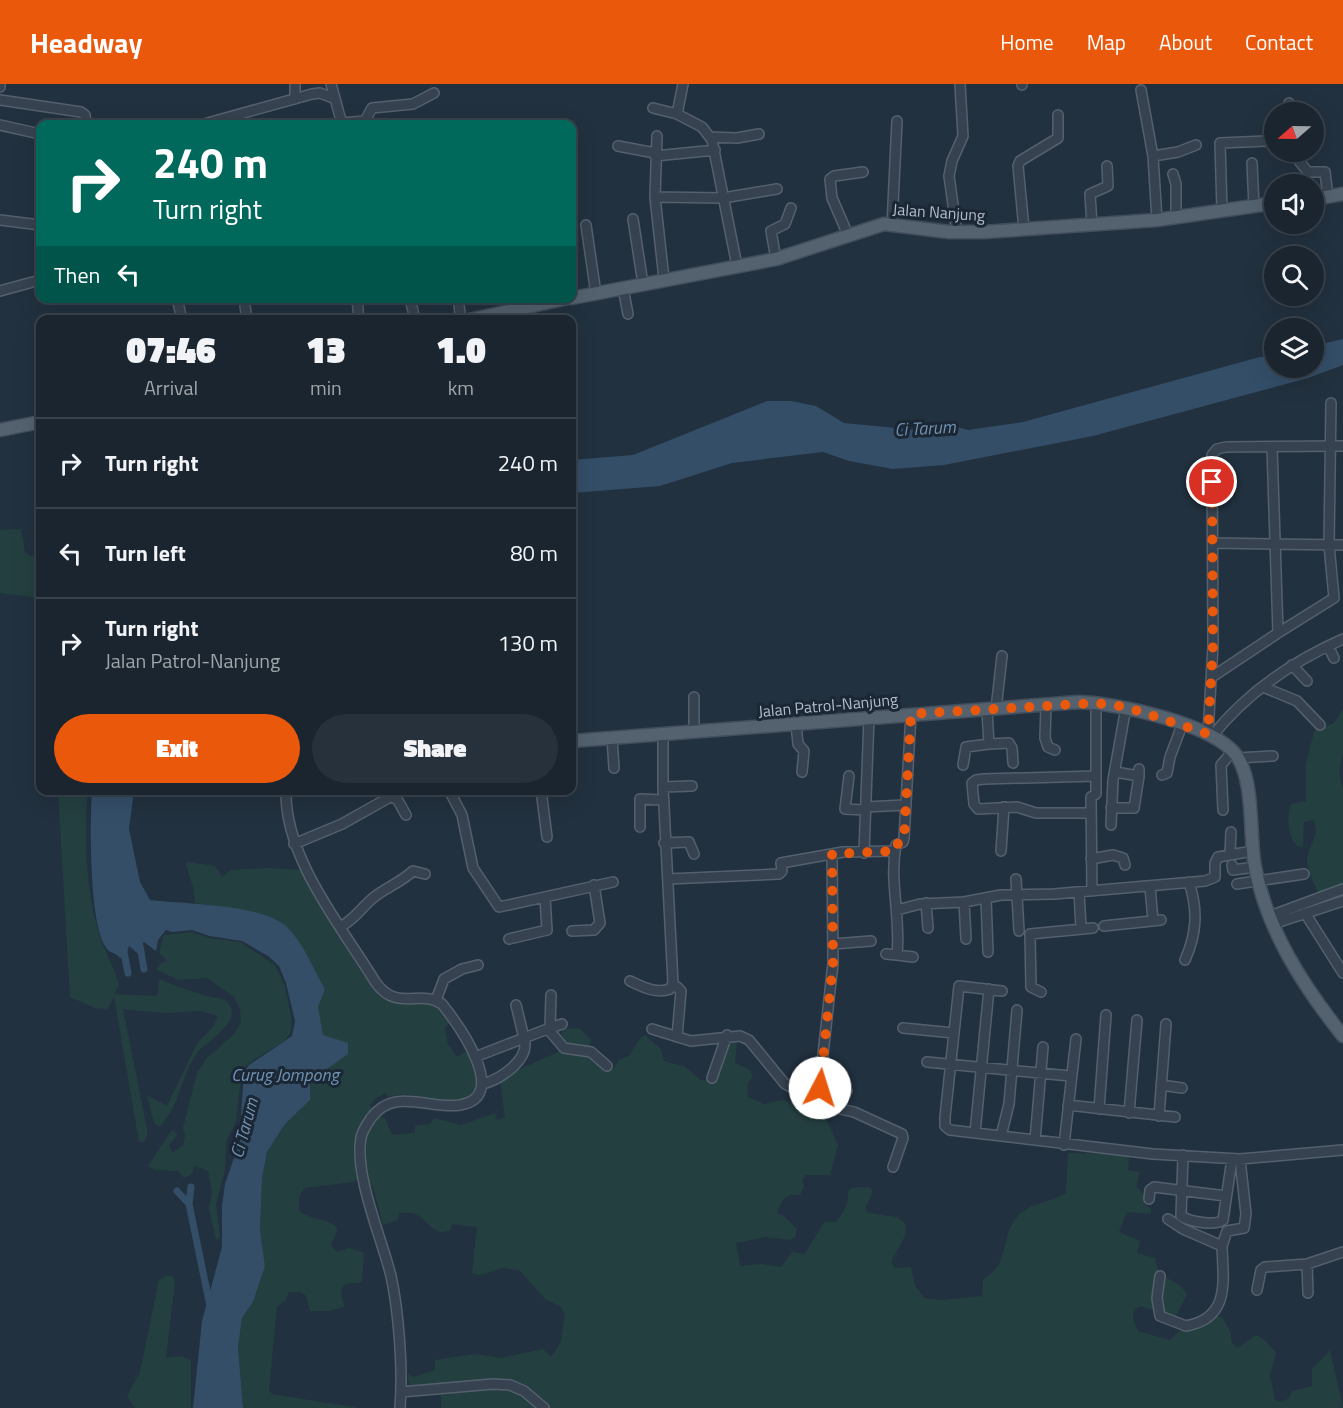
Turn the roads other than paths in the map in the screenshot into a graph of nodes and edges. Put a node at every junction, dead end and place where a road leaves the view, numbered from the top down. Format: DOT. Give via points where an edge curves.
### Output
graph roads {
  1 [pos="294,84"];
  2 [pos="331,84"];
  3 [pos="683,84"];
  4 [pos="960,84"];
  5 [pos="1141,90"];
  6 [pos="434,93"];
  7 [pos="333,98"];
  8 [pos="295,99"];
  9 [pos="0,100"];
  10 [pos="653,108"];
  11 [pos="677,114"];
  12 [pos="1058,115"];
  13 [pos="85,120"];
  14 [pos="219,120"];
  15 [pos="340,120"];
  16 [pos="364,120"];
  17 [pos="897,121"];
  18 [pos="0,125"];
  19 [pos="36,133"];
  20 [pos="759,134"];
  21 [pos="657,136"];
  22 [pos="710,137"];
  23 [pos="1264,141"];
  24 [pos="1196,145"];
  25 [pos="618,146"];
  26 [pos="715,150"];
  27 [pos="655,154"];
  28 [pos="1153,156"];
  29 [pos="1300,162"];
  30 [pos="1252,163"];
  31 [pos="1107,165"];
  32 [pos="863,172"];
  33 [pos="1173,174"];
  34 [pos="777,189"];
  35 [pos="1343,194"];
  36 [pos="655,197"];
  37 [pos="1328,197"];
  38 [pos="723,198"];
  39 [pos="1324,198"];
  40 [pos="1264,205"];
  41 [pos="1254,206"];
  42 [pos="791,208"];
  43 [pos="1222,211"];
  44 [pos="1176,217"];
  45 [pos="633,219"];
  46 [pos="0,220"];
  47 [pos="1157,220"];
  48 [pos="36,224"];
  49 [pos="586,225"];
  50 [pos="892,225"];
  51 [pos="1092,225"];
  52 [pos="1024,229"];
  53 [pos="957,233"];
  54 [pos="848,235"];
  55 [pos="776,259"];
  56 [pos="737,266"];
  57 [pos="664,279"];
  58 [pos="36,281"];
  59 [pos="643,284"];
  60 [pos="623,288"];
  61 [pos="0,291"];
  62 [pos="596,294"];
  63 [pos="576,297"];
  64 [pos="535,303"];
  65 [pos="628,314"];
  66 [pos="498,315"];
  67 [pos="1331,403"];
  68 [pos="36,423"];
  69 [pos="0,430"];
  70 [pos="1330,446"];
  71 [pos="1343,446"];
  72 [pos="1272,447"];
  73 [pos="1213,543"];
  74 [pos="1273,544"];
  75 [pos="1329,545"];
  76 [pos="1343,545"];
  77 [pos="1338,596"];
  78 [pos="1278,633"];
  79 [pos="1343,639"];
  80 [pos="1328,646"];
  81 [pos="1002,656"];
  82 [pos="1334,658"];
  83 [pos="1292,665"];
  84 [pos="1212,677"];
  85 [pos="1307,681"];
  86 [pos="1263,687"];
  87 [pos="694,697"];
  88 [pos="1096,703"];
  89 [pos="1046,705"];
  90 [pos="1126,707"];
  91 [pos="992,710"];
  92 [pos="911,714"];
  93 [pos="869,717"];
  94 [pos="796,724"];
  95 [pos="1182,725"];
  96 [pos="1320,725"];
  97 [pos="694,731"];
  98 [pos="663,734"];
  99 [pos="1210,735"];
  100 [pos="612,737"];
  101 [pos="576,741"];
  102 [pos="989,744"];
  103 [pos="1055,750"];
  104 [pos="1236,754"];
  105 [pos="1273,756"];
  106 [pos="1013,763"];
  107 [pos="963,765"];
  108 [pos="614,768"];
  109 [pos="802,772"];
  110 [pos="1115,772"];
  111 [pos="1161,775"];
  112 [pos="849,776"];
  113 [pos="1096,776"];
  114 [pos="692,786"];
  115 [pos="663,787"];
  116 [pos="286,795"];
  117 [pos="452,795"];
  118 [pos="542,795"];
  119 [pos="664,800"];
  120 [pos="905,805"];
  121 [pos="1004,807"];
  122 [pos="865,808"];
  123 [pos="1111,808"];
  124 [pos="1223,810"];
  125 [pos="1091,813"];
  126 [pos="406,815"];
  127 [pos="1111,825"];
  128 [pos="640,827"];
  129 [pos="1231,832"];
  130 [pos="547,837"];
  131 [pos="664,843"];
  132 [pos="294,844"];
  133 [pos="895,851"];
  134 [pos="1001,851"];
  135 [pos="1252,851"];
  136 [pos="864,853"];
  137 [pos="694,854"];
  138 [pos="832,854"];
  139 [pos="1230,854"];
  140 [pos="1091,859"];
  141 [pos="1125,865"];
  142 [pos="1232,865"];
  143 [pos="1255,867"];
  144 [pos="425,874"];
  145 [pos="1304,874"];
  146 [pos="668,879"];
  147 [pos="1016,879"];
  148 [pos="613,882"];
  149 [pos="1189,882"];
  150 [pos="1258,882"];
  151 [pos="594,885"];
  152 [pos="1237,885"];
  153 [pos="1150,887"];
  154 [pos="1343,889"];
  155 [pos="1092,891"];
  156 [pos="1079,892"];
  157 [pos="1017,895"];
  158 [pos="545,898"];
  159 [pos="986,898"];
  160 [pos="1343,901"];
  161 [pos="964,902"];
  162 [pos="926,903"];
  163 [pos="897,910"];
  164 [pos="1305,913"];
  165 [pos="1272,920"];
  166 [pos="1104,926"];
  167 [pos="340,927"];
  168 [pos="928,928"];
  169 [pos="1081,928"];
  170 [pos="1093,928"];
  171 [pos="573,931"];
  172 [pos="1019,931"];
  173 [pos="509,939"];
  174 [pos="966,939"];
  175 [pos="871,941"];
  176 [pos="833,944"];
  177 [pos="988,952"];
  178 [pos="886,954"];
  179 [pos="897,955"];
  180 [pos="913,957"];
  181 [pos="1185,960"];
  182 [pos="478,965"];
  183 [pos="1343,974"];
  184 [pos="630,981"];
  185 [pos="672,986"];
  186 [pos="989,989"];
  187 [pos="1002,991"];
  188 [pos="1041,992"];
  189 [pos="551,995"];
  190 [pos="436,1000"];
  191 [pos="516,1005"];
  192 [pos="1017,1010"];
  193 [pos="1106,1016"];
  194 [pos="1137,1020"];
  195 [pos="562,1023"];
  196 [pos="1166,1024"];
  197 [pos="903,1028"];
  198 [pos="549,1029"];
  199 [pos="652,1029"];
  200 [pos="954,1033"];
  201 [pos="727,1035"];
  202 [pos="1343,1036"];
  203 [pos="677,1037"];
  204 [pos="524,1038"];
  205 [pos="1076,1039"];
  206 [pos="1043,1047"];
  207 [pos="475,1057"];
  208 [pos="927,1062"];
  209 [pos="951,1064"];
  210 [pos="607,1066"];
  211 [pos="981,1068"];
  212 [pos="1010,1071"];
  213 [pos="1040,1073"];
  214 [pos="1070,1076"];
  215 [pos="712,1078"];
  216 [pos="483,1084"];
  217 [pos="1161,1085"];
  218 [pos="820,1088"];
  219 [pos="1182,1088"];
  220 [pos="848,1091"];
  221 [pos="818,1100"];
  222 [pos="1068,1105"];
  223 [pos="1099,1109"];
  224 [pos="1129,1113"];
  225 [pos="1159,1116"];
  226 [pos="1175,1117"];
  227 [pos="975,1133"];
  228 [pos="1001,1136"];
  229 [pos="1035,1140"];
  230 [pos="1064,1145"];
  231 [pos="1343,1150"];
  232 [pos="1183,1155"];
  233 [pos="1236,1159"];
  234 [pos="893,1167"];
  235 [pos="1182,1192"];
  236 [pos="1226,1196"];
  237 [pos="1149,1199"];
  238 [pos="1168,1219"];
  239 [pos="1196,1221"];
  240 [pos="1197,1234"];
  241 [pos="1222,1246"];
  242 [pos="1343,1252"];
  243 [pos="1308,1264"];
  244 [pos="1160,1276"];
  245 [pos="1257,1290"];
  246 [pos="1308,1293"];
  247 [pos="401,1392"];
  248 [pos="400,1408"];
  249 [pos="544,1408"];
  1 -- 8 [label="street"];
  2 -- 7 [label="street"];
  3 -- 11 [label="street"];
  4 -- 53 [label="street" via="963,136 949,176"];
  5 -- 28 [label="street"];
  6 -- 16 [label="street" via="412,104 372,108"];
  7 -- 8 [label="street" via="320,93"];
  7 -- 15 [label="street"];
  8 -- 14 [label="street"];
  9 -- 13 [label="street" via="81,112"];
  10 -- 11 [label="street"];
  11 -- 22 [label="street" via="694,121"];
  12 -- 52 [label="street" via="1058,138 1017,166"];
  17 -- 50 [label="street"];
  18 -- 19 [label="street"];
  20 -- 22 [label="street"];
  21 -- 27 [label="street"];
  22 -- 26 [label="street"];
  23 -- 43 [label="street" via="1219,144"];
  24 -- 28 [label="street"];
  25 -- 27 [label="street"];
  26 -- 27 [label="street" via="669,157"];
  26 -- 38 [label="street"];
  27 -- 36 [label="street"];
  28 -- 47 [label="street"];
  29 -- 37 [label="street" via="1308,172 1325,172"];
  30 -- 41 [label="street"];
  31 -- 51 [label="street" via="1108,186 1090,192"];
  32 -- 54 [label="street" via="831,179 832,198"];
  33 -- 44 [label="street"];
  34 -- 38 [label="street"];
  35 -- 37 [label="main road"];
  36 -- 38 [label="street"];
  36 -- 57 [label="street"];
  37 -- 39 [label="main road"];
  38 -- 56 [label="street"];
  40 -- 41 [label="main road, Jalan Nanjung"];
  41 -- 43 [label="main road, Jalan Nanjung"];
  42 -- 55 [label="street" via="785,224 771,231"];
  43 -- 44 [label="main road, Jalan Nanjung"];
  44 -- 47 [label="main road, Jalan Nanjung"];
  45 -- 59 [label="street"];
  46 -- 48 [label="street"];
  47 -- 51 [label="main road, Jalan Nanjung"];
  49 -- 62 [label="street"];
  50 -- 53 [label="main road, Jalan Nanjung"];
  50 -- 54 [label="main road, Jalan Nanjung"];
  51 -- 52 [label="main road, Jalan Nanjung"];
  52 -- 53 [label="main road, Jalan Nanjung"];
  54 -- 55 [label="main road, Jalan Nanjung"];
  55 -- 56 [label="main road, Jalan Nanjung"];
  56 -- 57 [label="main road, Jalan Nanjung"];
  57 -- 59 [label="main road, Jalan Nanjung"];
  58 -- 61 [label="street"];
  59 -- 60 [label="main road, Jalan Nanjung"];
  60 -- 62 [label="main road, Jalan Nanjung"];
  60 -- 65 [label="street"];
  62 -- 63 [label="main road, Jalan Nanjung"];
  64 -- 66 [label="main road, Jalan Nanjung"];
  67 -- 70 [label="street"];
  68 -- 69 [label="main road"];
  70 -- 71 [label="street"];
  70 -- 72 [label="street"];
  70 -- 75 [label="street"];
  72 -- 73 [label="street" via="1226,447 1212,455"];
  72 -- 74 [label="street"];
  73 -- 74 [label="street"];
  73 -- 84 [label="street"];
  74 -- 75 [label="street"];
  74 -- 78 [label="street"];
  75 -- 76 [label="street"];
  75 -- 77 [label="street"];
  77 -- 78 [label="street"];
  78 -- 84 [label="street"];
  79 -- 80 [label="street"];
  80 -- 82 [label="street"];
  80 -- 83 [label="street"];
  81 -- 91 [label="street"];
  83 -- 85 [label="street"];
  83 -- 86 [label="street"];
  84 -- 99 [label="street"];
  86 -- 96 [label="street" via="1297,701"];
  86 -- 99 [label="street"];
  87 -- 97 [label="street"];
  88 -- 89 [label="main road, Jalan Patrol-Nanjung"];
  88 -- 90 [label="main road, Jalan Patrol-Nanjung"];
  88 -- 113 [label="street"];
  89 -- 91 [label="main road, Jalan Patrol-Nanjung"];
  89 -- 103 [label="street" via="1045,738 1048,747"];
  90 -- 95 [label="main road, Jalan Patrol-Nanjung"];
  90 -- 110 [label="street"];
  91 -- 92 [label="main road, Jalan Patrol-Nanjung"];
  91 -- 102 [label="street"];
  92 -- 93 [label="main road, Jalan Patrol-Nanjung"];
  92 -- 120 [label="street"];
  93 -- 94 [label="main road, Jalan Patrol-Nanjung"];
  93 -- 122 [label="street"];
  94 -- 97 [label="main road, Jalan Patrol-Nanjung"];
  94 -- 109 [label="street" via="798,744 804,751"];
  95 -- 99 [label="main road, Jalan Patrol-Nanjung"];
  95 -- 111 [label="street" via="1167,773"];
  97 -- 98 [label="main road, Jalan Patrol-Nanjung"];
  98 -- 100 [label="main road, Jalan Patrol-Nanjung"];
  98 -- 115 [label="street"];
  99 -- 104 [label="main road, Jalan Patrol-Nanjung"];
  100 -- 101 [label="main road, Jalan Patrol-Nanjung"];
  100 -- 108 [label="street"];
  102 -- 106 [label="street" via="1010,744"];
  102 -- 107 [label="street" via="966,747"];
  104 -- 105 [label="street"];
  104 -- 124 [label="street" via="1221,765"];
  104 -- 135 [label="main road" via="1245,779"];
  110 -- 123 [label="street"];
  110 -- 123 [label="street" via="1139,773 1134,808"];
  112 -- 122 [label="street" via="841,809"];
  113 -- 121 [label="street" via="973,781 976,808"];
  113 -- 125 [label="street"];
  114 -- 115 [label="street"];
  115 -- 119 [label="street"];
  116 -- 132 [label="street"];
  117 -- 158 [label="street" via="462,815 473,868 498,906"];
  118 -- 130 [label="street"];
  119 -- 128 [label="street" via="640,799"];
  119 -- 131 [label="street"];
  120 -- 122 [label="street"];
  120 -- 133 [label="street" via="904,840 896,845"];
  121 -- 125 [label="street" via="1025,807 1036,813"];
  121 -- 134 [label="street"];
  122 -- 136 [label="street"];
  123 -- 127 [label="street"];
  125 -- 140 [label="street"];
  126 -- 132 [label="street" via="397,799 390,797 342,824"];
  129 -- 139 [label="street"];
  131 -- 137 [label="street" via="689,842"];
  131 -- 146 [label="street"];
  132 -- 167 [label="street"];
  133 -- 136 [label="street"];
  133 -- 163 [label="street"];
  135 -- 139 [label="street"];
  135 -- 143 [label="main road"];
  136 -- 138 [label="street"];
  138 -- 146 [label="street" via="782,861 779,874"];
  138 -- 176 [label="street"];
  139 -- 149 [label="street" via="1216,859 1215,877"];
  140 -- 141 [label="street" via="1116,855 1123,858"];
  140 -- 155 [label="street"];
  142 -- 143 [label="street" via="1233,870"];
  143 -- 150 [label="main road"];
  144 -- 167 [label="street" via="412,871"];
  145 -- 150 [label="street"];
  146 -- 185 [label="street"];
  147 -- 157 [label="street"];
  148 -- 151 [label="street"];
  149 -- 153 [label="street"];
  149 -- 181 [label="street" via="1197,922"];
  150 -- 152 [label="street"];
  150 -- 165 [label="main road"];
  151 -- 158 [label="street"];
  151 -- 171 [label="street" via="600,923 594,930"];
  153 -- 155 [label="street"];
  153 -- 166 [label="street" via="1154,922"];
  154 -- 165 [label="street"];
  155 -- 156 [label="street"];
  156 -- 157 [label="street"];
  156 -- 169 [label="street"];
  157 -- 159 [label="street"];
  157 -- 172 [label="street"];
  158 -- 173 [label="street" via="547,930"];
  159 -- 161 [label="street"];
  159 -- 177 [label="street"];
  160 -- 164 [label="street"];
  161 -- 162 [label="street"];
  161 -- 174 [label="street"];
  162 -- 163 [label="street"];
  162 -- 168 [label="street"];
  163 -- 179 [label="street"];
  164 -- 165 [label="street"];
  164 -- 183 [label="street"];
  165 -- 202 [label="main road" via="1280,943"];
  167 -- 190 [label="street" via="382,991 396,999"];
  169 -- 170 [label="street"];
  169 -- 188 [label="street" via="1030,934 1031,987"];
  175 -- 176 [label="street"];
  176 -- 218 [label="street"];
  178 -- 179 [label="street"];
  179 -- 180 [label="street"];
  182 -- 190 [label="street" via="444,979"];
  184 -- 185 [label="street" via="650,990 663,991"];
  185 -- 203 [label="street" via="681,991"];
  186 -- 187 [label="street"];
  186 -- 200 [label="street" via="955,986"];
  186 -- 211 [label="street"];
  189 -- 198 [label="street"];
  190 -- 207 [label="street"];
  191 -- 204 [label="street"];
  192 -- 212 [label="street"];
  193 -- 223 [label="street"];
  194 -- 224 [label="street"];
  195 -- 198 [label="street"];
  196 -- 217 [label="street"];
  197 -- 200 [label="street"];
  198 -- 204 [label="street"];
  198 -- 210 [label="street" via="564,1048 591,1052"];
  199 -- 203 [label="street"];
  200 -- 209 [label="street"];
  201 -- 203 [label="street" via="700,1041"];
  201 -- 215 [label="street"];
  201 -- 221 [label="street" via="750,1040 777,1078"];
  204 -- 207 [label="street"];
  204 -- 216 [label="street" via="524,1050 513,1067"];
  205 -- 214 [label="street"];
  206 -- 213 [label="street"];
  207 -- 216 [label="street"];
  208 -- 209 [label="street"];
  209 -- 211 [label="street"];
  209 -- 227 [label="street" via="945,1126 952,1131"];
  211 -- 212 [label="street"];
  211 -- 227 [label="street"];
  212 -- 213 [label="street"];
  212 -- 228 [label="street" via="1009,1104"];
  213 -- 214 [label="street"];
  213 -- 229 [label="street"];
  214 -- 222 [label="street"];
  216 -- 247 [label="street" via="473,1100 460,1106 407,1100 382,1106 361,1138 363,1172 394,1295"];
  217 -- 219 [label="street"];
  217 -- 225 [label="street"];
  218 -- 220 [label="street"];
  218 -- 221 [label="street"];
  221 -- 234 [label="street" via="902,1134"];
  222 -- 223 [label="street"];
  222 -- 230 [label="street"];
  223 -- 224 [label="street"];
  224 -- 225 [label="street"];
  225 -- 226 [label="street"];
  227 -- 228 [label="street"];
  228 -- 229 [label="street"];
  229 -- 230 [label="street"];
  230 -- 232 [label="street"];
  231 -- 233 [label="street"];
  232 -- 233 [label="street"];
  232 -- 235 [label="street"];
  233 -- 236 [label="street"];
  233 -- 241 [label="street" via="1246,1226 1227,1232"];
  235 -- 236 [label="street"];
  235 -- 237 [label="street" via="1154,1187"];
  235 -- 239 [label="street" via="1181,1216"];
  236 -- 239 [label="street" via="1222,1222"];
  238 -- 240 [label="street"];
  239 -- 240 [label="street"];
  240 -- 241 [label="street"];
  241 -- 244 [label="street" via="1224,1280 1220,1301 1211,1316 1186,1326 1160,1316"];
  242 -- 243 [label="street"];
  243 -- 245 [label="street" via="1265,1267"];
  243 -- 246 [label="street"];
  247 -- 248 [label="street"];
  247 -- 249 [label="street" via="510,1385"];
}
